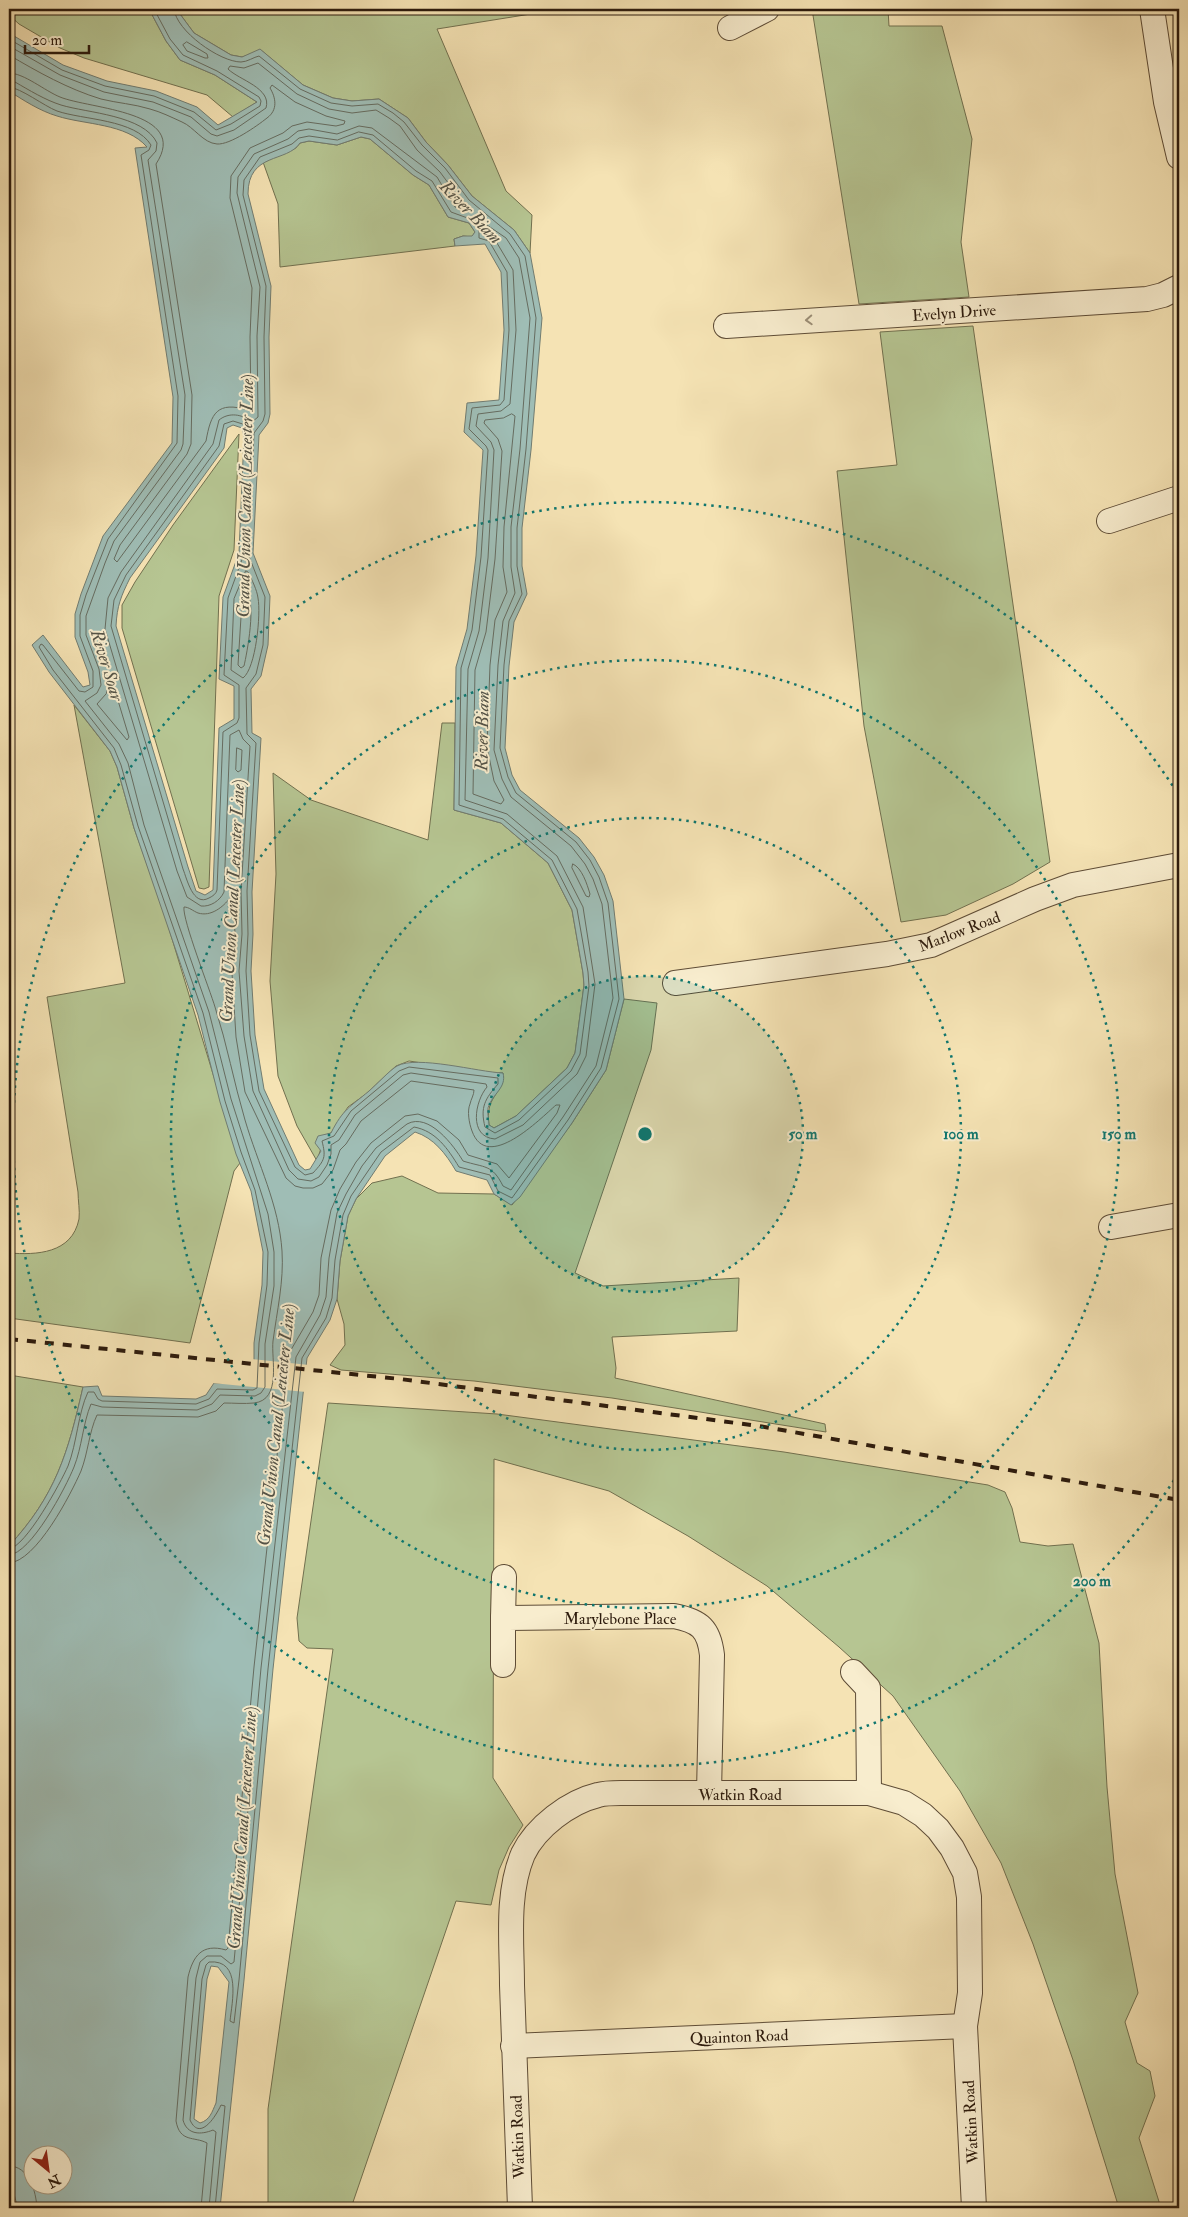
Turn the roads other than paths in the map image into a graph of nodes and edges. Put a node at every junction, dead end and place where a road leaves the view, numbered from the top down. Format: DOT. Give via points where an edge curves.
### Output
graph roads {
  1 [pos="767,9"];
  2 [pos="1152,9"];
  3 [pos="730,28"];
  4 [pos="1179,157"];
  5 [pos="1179,287"];
  6 [pos="726,326"];
  7 [pos="1179,498"];
  8 [pos="1108,521"];
  9 [pos="1179,865"];
  10 [pos="675,982"];
  11 [pos="1179,1215"];
  12 [pos="1111,1227"];
  13 [pos="504,1577"];
  14 [pos="503,1618"];
  15 [pos="503,1665"];
  16 [pos="854,1672"];
  17 [pos="709,1793"];
  18 [pos="869,1793"];
  19 [pos="966,2026"];
  20 [pos="513,2046"];
  21 [pos="520,2208"];
  22 [pos="974,2208"];
  1 -- 3 [label="street"];
  2 -- 4 [label="street" via="1166,102"];
  5 -- 6 [label="street, Evelyn Drive, one-way" via="1147,299"];
  7 -- 8 [label="street"];
  9 -- 10 [label="street, Marlow Road" via="1073,885 931,945 887,954"];
  11 -- 12 [label="street"];
  13 -- 14 [label="street"];
  14 -- 15 [label="street"];
  14 -- 17 [label="street, Marylebone Place" via="674,1616 701,1626 710,1640 712,1655"];
  16 -- 18 [label="street" via="868,1688"];
  17 -- 18 [label="street, Watkin Road"];
  17 -- 20 [label="street, Watkin Road" via="621,1792 598,1795 572,1806 534,1837 523,1855 512,1907"];
  18 -- 19 [label="street, Watkin Road" via="904,1803 923,1815 952,1848 965,1873 970,1898 970,1993"];
  19 -- 20 [label="street, Quainton Road"];
  19 -- 22 [label="street, Watkin Road"];
  20 -- 21 [label="street, Watkin Road"];
}
